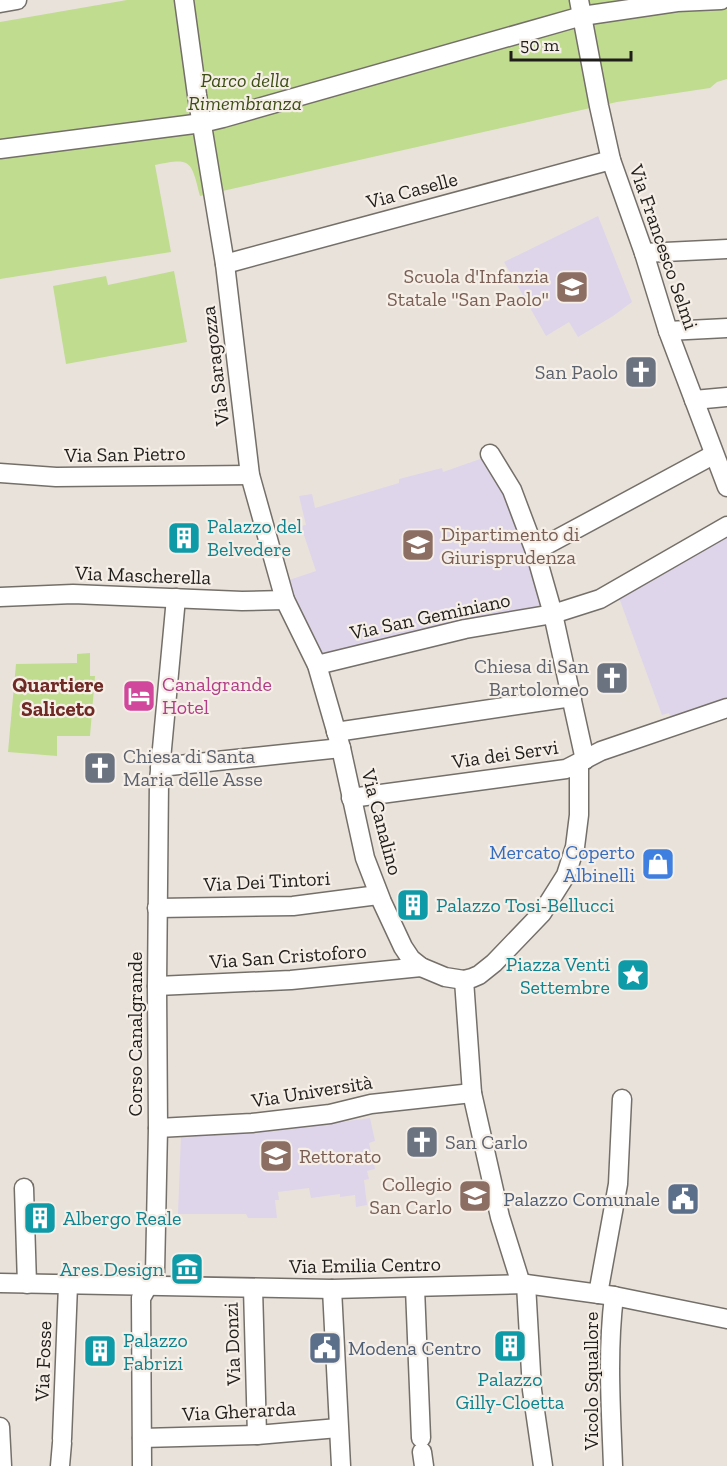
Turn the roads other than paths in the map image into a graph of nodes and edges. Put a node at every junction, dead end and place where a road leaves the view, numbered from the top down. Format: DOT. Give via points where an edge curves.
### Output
graph roads {
  1 [pos="18,0"];
  2 [pos="184,0"];
  3 [pos="721,0"];
  4 [pos="0,3"];
  5 [pos="581,8"];
  6 [pos="202,123"];
  7 [pos="0,149"];
  8 [pos="611,160"];
  9 [pos="727,249"];
  10 [pos="644,253"];
  11 [pos="225,264"];
  12 [pos="727,328"];
  13 [pos="668,331"];
  14 [pos="727,397"];
  15 [pos="694,400"];
  16 [pos="490,454"];
  17 [pos="713,454"];
  18 [pos="0,473"];
  19 [pos="250,475"];
  20 [pos="727,487"];
  21 [pos="727,526"];
  22 [pos="535,551"];
  23 [pos="0,597"];
  24 [pos="176,598"];
  25 [pos="285,600"];
  26 [pos="553,614"];
  27 [pos="317,665"];
  28 [pos="572,697"];
  29 [pos="727,708"];
  30 [pos="339,740"];
  31 [pos="582,761"];
  32 [pos="160,767"];
  33 [pos="351,798"];
  34 [pos="378,895"];
  35 [pos="157,908"];
  36 [pos="421,967"];
  37 [pos="464,980"];
  38 [pos="157,986"];
  39 [pos="472,1093"];
  40 [pos="622,1099"];
  41 [pos="158,1128"];
  42 [pos="24,1188"];
  43 [pos="0,1283"];
  44 [pos="27,1284"];
  45 [pos="524,1284"];
  46 [pos="68,1285"];
  47 [pos="147,1287"];
  48 [pos="253,1288"];
  49 [pos="415,1288"];
  50 [pos="332,1289"];
  51 [pos="606,1295"];
  52 [pos="727,1318"];
  53 [pos="0,1427"];
  54 [pos="338,1428"];
  55 [pos="257,1436"];
  56 [pos="142,1438"];
  57 [pos="422,1452"];
  58 [pos="2,1466"];
  59 [pos="60,1466"];
  60 [pos="142,1466"];
  61 [pos="341,1466"];
  62 [pos="543,1466"];
  63 [pos="613,1466"];
  1 -- 4 [label="street"];
  2 -- 6 [label="street, Via Saragozza"];
  3 -- 5 [label="street"];
  5 -- 6 [label="street" via="313,93"];
  5 -- 8 [label="street, Via Francesco Selmi"];
  6 -- 7 [label="street"];
  6 -- 11 [label="street, Via Saragozza"];
  8 -- 10 [label="street, Via Francesco Selmi"];
  8 -- 11 [label="street, Via Caselle"];
  9 -- 10 [label="street"];
  10 -- 13 [label="street, Via Francesco Selmi"];
  11 -- 19 [label="street, Via Saragozza"];
  12 -- 13 [label="street"];
  13 -- 15 [label="street, Via Francesco Selmi"];
  14 -- 15 [label="street"];
  15 -- 17 [label="street, Via Francesco Selmi"];
  16 -- 22 [label="street" via="512,490"];
  17 -- 20 [label="street, Via Francesco Selmi"];
  17 -- 22 [label="street"];
  18 -- 19 [label="street, Via San Pietro" via="56,477"];
  19 -- 25 [label="street, Via Saragozza"];
  21 -- 26 [label="street, Via San Geminiano" via="600,599"];
  22 -- 26 [label="street"];
  23 -- 24 [label="street, Via Mascherella" via="72,594"];
  24 -- 25 [label="street, Via Mascherella"];
  24 -- 32 [label="street, Corso Canalgrande"];
  25 -- 27 [label="street, Via Canalino"];
  26 -- 27 [label="street, Via San Geminiano" via="465,629"];
  26 -- 28 [label="street"];
  27 -- 30 [label="street, Via Canalino"];
  28 -- 30 [label="street"];
  28 -- 31 [label="street"];
  29 -- 31 [label="street, Via dei Servi"];
  30 -- 32 [label="street"];
  30 -- 33 [label="street, Via Canalino"];
  31 -- 33 [label="street, Via dei Servi" via="566,770"];
  31 -- 37 [label="street" via="577,836 566,875 531,926 485,971"];
  32 -- 35 [label="street, Corso Canalgrande"];
  33 -- 34 [label="street, Via Canalino"];
  34 -- 35 [label="street, Via Dei Tintori" via="293,906"];
  34 -- 36 [label="street, Via Canalino" via="403,947"];
  35 -- 38 [label="street, Corso Canalgrande"];
  36 -- 37 [label="street, Via Canalino"];
  36 -- 38 [label="street, Via San Cristoforo" via="291,980"];
  37 -- 39 [label="street"];
  38 -- 41 [label="street, Corso Canalgrande"];
  39 -- 41 [label="street, Via Università" via="263,1122"];
  39 -- 45 [label="street" via="500,1217"];
  40 -- 51 [label="street, Vicolo Squallore"];
  41 -- 47 [label="street, Corso Canalgrande" via="155,1273"];
  42 -- 44 [label="street"];
  43 -- 44 [label="street, Via Emilia Centro"];
  44 -- 46 [label="street, Via Emilia Centro"];
  45 -- 49 [label="street, Via Emilia Centro"];
  45 -- 51 [label="street, Via Emilia Centro"];
  45 -- 62 [label="street" via="532,1390"];
  46 -- 47 [label="street, Via Emilia Centro"];
  46 -- 59 [label="street, Via Fosse"];
  47 -- 48 [label="street, Via Emilia Centro"];
  47 -- 56 [label="street, Corso Canalgrande" via="141,1298"];
  48 -- 50 [label="street, Via Emilia Centro"];
  48 -- 55 [label="street, Via Donzi"];
  49 -- 50 [label="street, Via Emilia Centro"];
  49 -- 57 [label="street"];
  50 -- 54 [label="street"];
  51 -- 52 [label="street, Via Emilia Centro"];
  51 -- 63 [label="street, Vicolo Squallore" via="611,1322"];
  53 -- 58 [label="street"];
  54 -- 55 [label="street, Via Gherarda"];
  54 -- 61 [label="street"];
  55 -- 56 [label="street, Via Gherarda"];
  56 -- 60 [label="street, Corso Canalgrande"];
}
